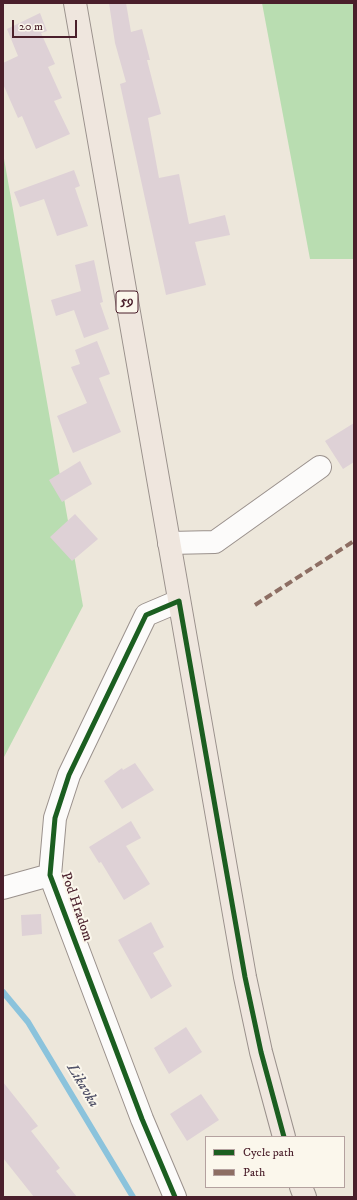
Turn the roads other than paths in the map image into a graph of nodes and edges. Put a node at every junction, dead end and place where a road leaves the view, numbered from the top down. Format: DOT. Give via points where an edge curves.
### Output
graph roads {
  1 [pos="75,3"];
  2 [pos="320,467"];
  3 [pos="169,543"];
  4 [pos="179,601"];
  5 [pos="50,875"];
  6 [pos="3,888"];
  7 [pos="284,1136"];
  8 [pos="175,1197"];
  1 -- 3 [label="main road, 59"];
  2 -- 3 [label="street" via="215,542"];
  3 -- 4 [label="main road, 59"];
  4 -- 5 [label="street, Pod Hradom" via="146,614 69,775 55,818"];
  4 -- 7 [label="main road, 59" via="245,977 266,1073"];
  5 -- 6 [label="street"];
  5 -- 8 [label="street, Pod Hradom" via="142,1119"];
}
